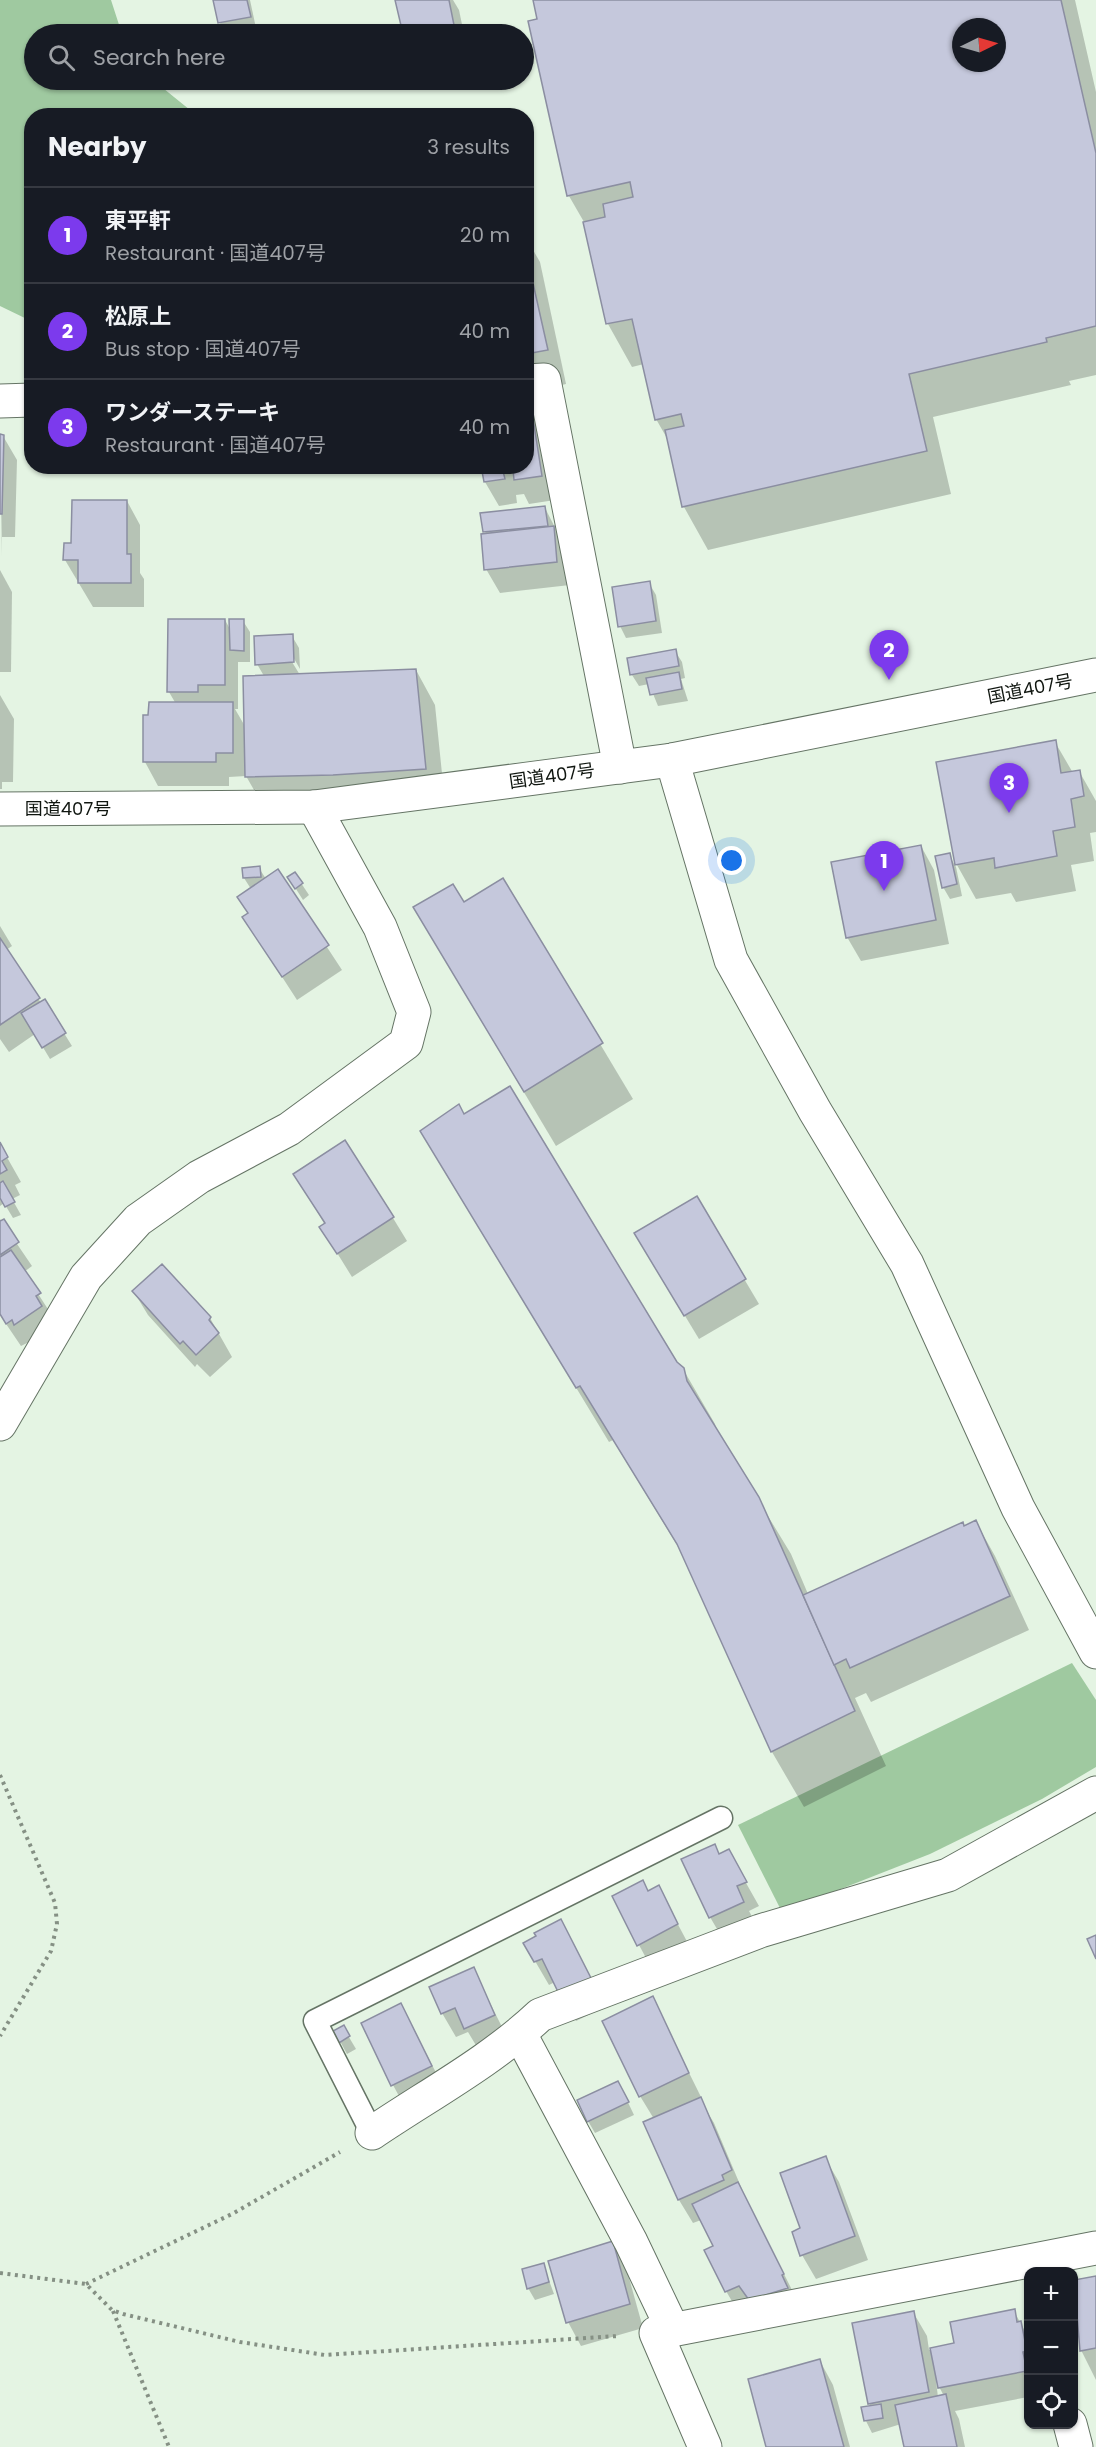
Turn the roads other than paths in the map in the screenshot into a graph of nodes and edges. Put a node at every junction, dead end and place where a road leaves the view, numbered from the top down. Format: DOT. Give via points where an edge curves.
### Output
graph roads {
  1 [pos="534,381"];
  2 [pos="24,400"];
  3 [pos="0,401"];
  4 [pos="1096,675"];
  5 [pos="672,760"];
  6 [pos="620,767"];
  7 [pos="314,807"];
  8 [pos="0,809"];
  9 [pos="0,1424"];
  10 [pos="1096,1652"];
  11 [pos="1096,1793"];
  12 [pos="721,1818"];
  13 [pos="520,2034"];
  14 [pos="372,2133"];
  15 [pos="1096,2248"];
  16 [pos="1030,2267"];
  17 [pos="1024,2269"];
  18 [pos="665,2332"];
  19 [pos="1071,2429"];
  20 [pos="705,2447"];
  21 [pos="1076,2447"];
  1 -- 6 [label="main road" via="544,380"];
  2 -- 3 [label="main road"];
  4 -- 5 [label="main road, 国道407号"];
  5 -- 6 [label="main road, 国道407号"];
  5 -- 10 [label="main road" via="731,960 907,1264 1018,1508"];
  6 -- 7 [label="main road, 国道407号"];
  7 -- 8 [label="main road, 国道407号"];
  7 -- 9 [label="main road" via="380,927 414,1012 406,1043 289,1129 199,1178 138,1220 86,1277"];
  11 -- 13 [label="main road" via="948,1875 760,1931 540,2015"];
  12 -- 14 [label="lane" via="315,2021"];
  13 -- 14 [label="main road"];
  13 -- 18 [label="main road" via="631,2241"];
  15 -- 16 [label="main road"];
  17 -- 18 [label="main road"];
  18 -- 20 [label="main road"];
  19 -- 21 [label="main road"];
}
